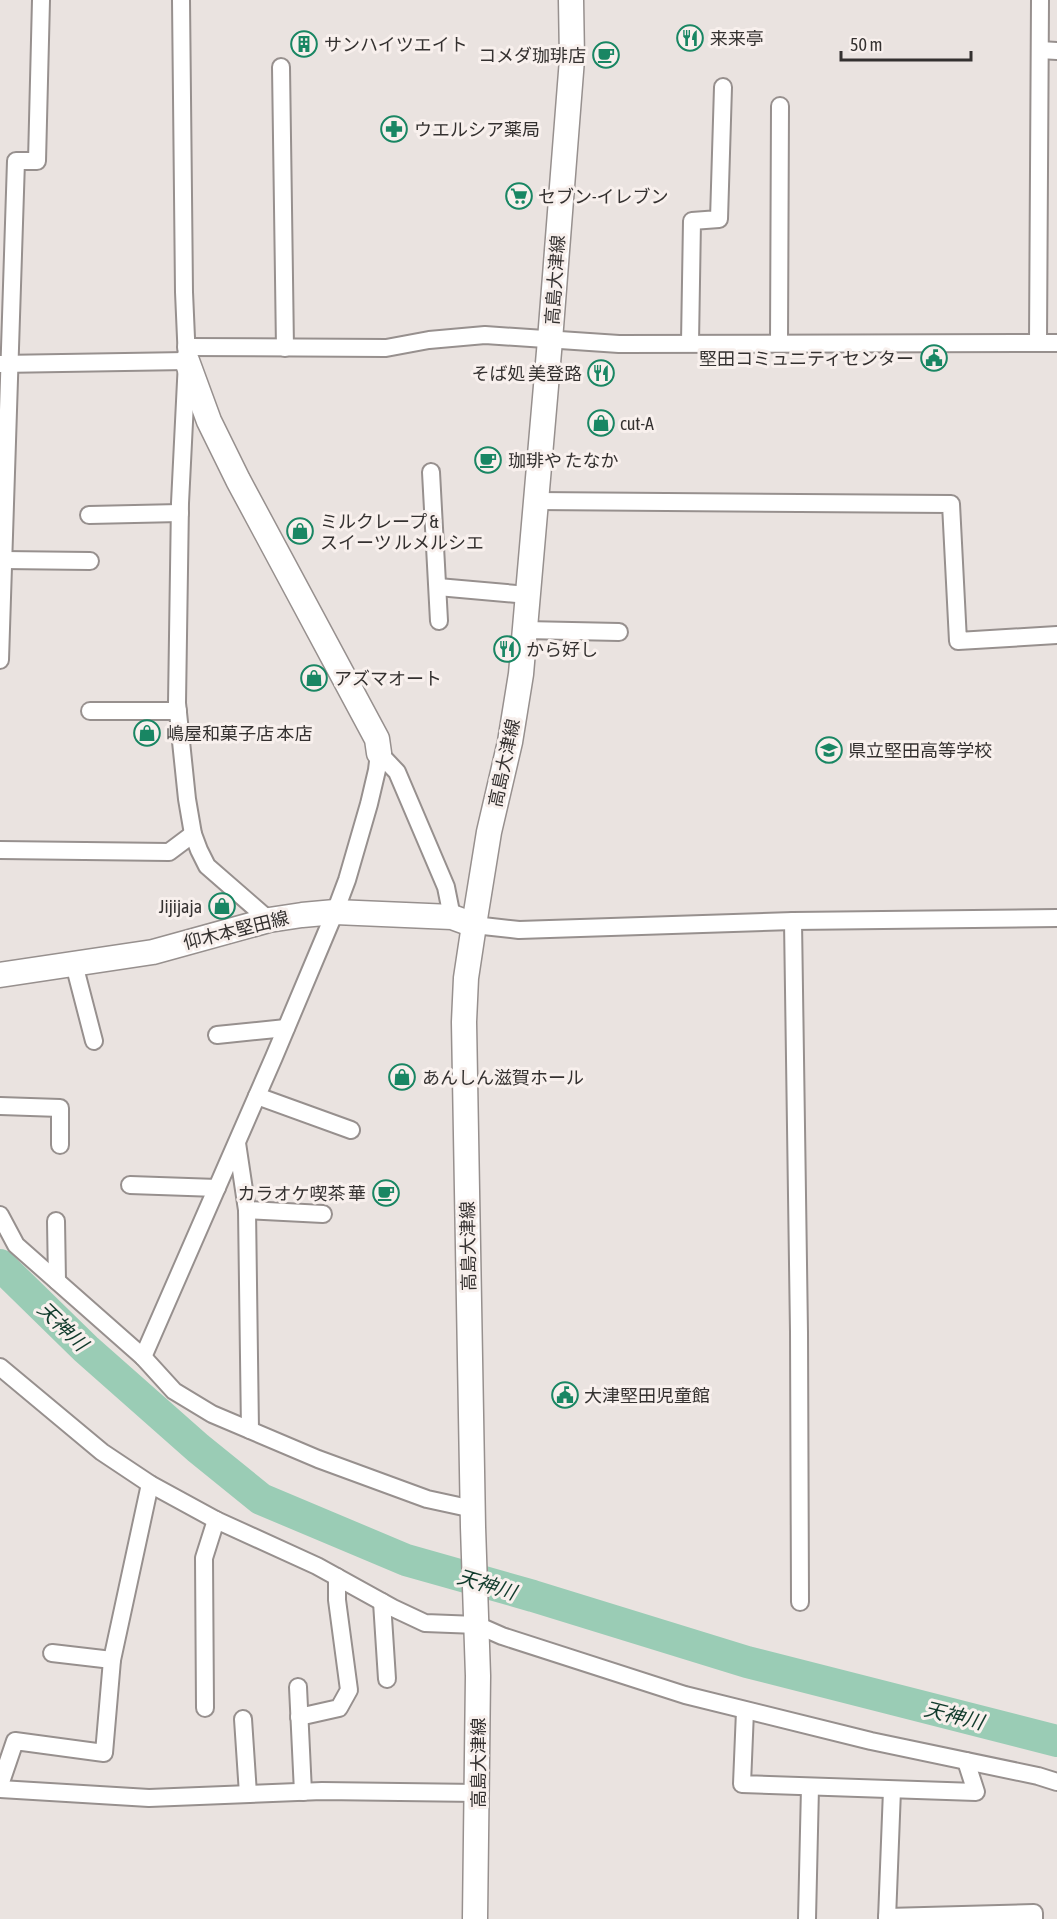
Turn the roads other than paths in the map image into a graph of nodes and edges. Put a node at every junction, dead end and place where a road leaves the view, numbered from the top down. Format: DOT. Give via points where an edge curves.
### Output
graph roads {
  1 [pos="41,0"];
  2 [pos="181,0"];
  3 [pos="571,0"];
  4 [pos="1040,0"];
  5 [pos="1049,50"];
  6 [pos="281,67"];
  7 [pos="723,87"];
  8 [pos="780,106"];
  9 [pos="550,340"];
  10 [pos="690,343"];
  11 [pos="778,343"];
  12 [pos="1038,343"];
  13 [pos="1057,344"];
  14 [pos="285,348"];
  15 [pos="187,354"];
  16 [pos="5,364"];
  17 [pos="431,472"];
  18 [pos="535,501"];
  19 [pos="180,513"];
  20 [pos="89,515"];
  21 [pos="3,560"];
  22 [pos="90,561"];
  23 [pos="438,587"];
  24 [pos="528,595"];
  25 [pos="440,621"];
  26 [pos="525,630"];
  27 [pos="619,632"];
  28 [pos="1057,634"];
  29 [pos="0,660"];
  30 [pos="90,711"];
  31 [pos="178,711"];
  32 [pos="379,753"];
  33 [pos="193,834"];
  34 [pos="0,850"];
  35 [pos="335,912"];
  36 [pos="1057,918"];
  37 [pos="269,920"];
  38 [pos="463,921"];
  39 [pos="794,921"];
  40 [pos="74,964"];
  41 [pos="0,975"];
  42 [pos="286,1028"];
  43 [pos="217,1035"];
  44 [pos="94,1041"];
  45 [pos="257,1096"];
  46 [pos="0,1106"];
  47 [pos="351,1130"];
  48 [pos="237,1142"];
  49 [pos="60,1145"];
  50 [pos="130,1185"];
  51 [pos="217,1188"];
  52 [pos="247,1210"];
  53 [pos="323,1214"];
  54 [pos="0,1215"];
  55 [pos="56,1221"];
  56 [pos="57,1281"];
  57 [pos="143,1357"];
  58 [pos="0,1367"];
  59 [pos="250,1430"];
  60 [pos="150,1484"];
  61 [pos="473,1518"];
  62 [pos="216,1520"];
  63 [pos="337,1577"];
  64 [pos="382,1602"];
  65 [pos="800,1602"];
  66 [pos="476,1616"];
  67 [pos="52,1653"];
  68 [pos="112,1660"];
  69 [pos="387,1679"];
  70 [pos="298,1687"];
  71 [pos="205,1708"];
  72 [pos="745,1711"];
  73 [pos="299,1717"];
  74 [pos="243,1719"];
  75 [pos="966,1761"];
  76 [pos="1057,1782"];
  77 [pos="0,1787"];
  78 [pos="810,1787"];
  79 [pos="892,1790"];
  80 [pos="303,1792"];
  81 [pos="478,1793"];
  82 [pos="248,1794"];
  83 [pos="887,1918"];
  84 [pos="475,1919"];
  85 [pos="807,1919"];
  86 [pos="1034,1919"];
  1 -- 16 [label="street" via="37,161 16,161"];
  2 -- 15 [label="street"];
  3 -- 9 [label="main road, 高島大津線" via="572,59"];
  4 -- 5 [label="street"];
  5 -- 12 [label="street"];
  6 -- 14 [label="street"];
  7 -- 10 [label="street" via="719,219 692,221"];
  8 -- 11 [label="street"];
  9 -- 10 [label="street"];
  9 -- 14 [label="street" via="485,335 386,348"];
  9 -- 18 [label="main road, 高島大津線"];
  10 -- 11 [label="street"];
  11 -- 12 [label="street"];
  12 -- 13 [label="street"];
  14 -- 15 [label="street"];
  15 -- 16 [label="street"];
  15 -- 19 [label="street"];
  15 -- 32 [label="main road" via="209,421 377,739"];
  16 -- 21 [label="street"];
  17 -- 23 [label="street"];
  18 -- 24 [label="main road, 高島大津線"];
  18 -- 28 [label="street" via="951,504 958,640"];
  19 -- 20 [label="street"];
  19 -- 31 [label="street"];
  21 -- 22 [label="street"];
  21 -- 29 [label="street"];
  23 -- 24 [label="street"];
  23 -- 25 [label="street"];
  24 -- 26 [label="main road, 高島大津線"];
  26 -- 27 [label="street"];
  26 -- 38 [label="main road, 高島大津線" via="510,742"];
  30 -- 31 [label="street"];
  31 -- 33 [label="street"];
  32 -- 35 [label="street" via="369,804"];
  32 -- 38 [label="street" via="397,772"];
  33 -- 34 [label="street" via="169,852"];
  33 -- 37 [label="street" via="207,866"];
  35 -- 37 [label="main road, 仰木本堅田線"];
  35 -- 38 [label="main road, 仰木本堅田線"];
  35 -- 42 [label="street"];
  36 -- 39 [label="street"];
  37 -- 40 [label="main road, 仰木本堅田線" via="153,952"];
  38 -- 39 [label="street" via="519,930"];
  38 -- 61 [label="main road, 高島大津線"];
  39 -- 65 [label="street"];
  40 -- 41 [label="main road, 仰木本堅田線"];
  40 -- 44 [label="street"];
  42 -- 43 [label="street"];
  42 -- 45 [label="street"];
  45 -- 47 [label="street"];
  45 -- 48 [label="street"];
  46 -- 49 [label="street" via="60,1108"];
  48 -- 51 [label="street"];
  48 -- 52 [label="street"];
  50 -- 51 [label="street"];
  51 -- 57 [label="street"];
  52 -- 53 [label="street"];
  52 -- 59 [label="street"];
  54 -- 56 [label="street" via="16,1245"];
  55 -- 56 [label="street"];
  56 -- 57 [label="street"];
  57 -- 59 [label="street" via="174,1390 212,1414"];
  58 -- 60 [label="street" via="102,1452"];
  59 -- 61 [label="street"];
  60 -- 62 [label="street"];
  60 -- 68 [label="street"];
  61 -- 66 [label="main road"];
  62 -- 63 [label="street"];
  62 -- 71 [label="street" via="204,1558"];
  63 -- 64 [label="street"];
  63 -- 73 [label="street" via="349,1690 339,1708"];
  64 -- 66 [label="street" via="425,1623"];
  64 -- 69 [label="street"];
  66 -- 72 [label="street" via="502,1636"];
  66 -- 81 [label="main road, 高島大津線"];
  67 -- 68 [label="street"];
  68 -- 77 [label="street" via="104,1752 15,1741"];
  70 -- 73 [label="street"];
  72 -- 75 [label="street"];
  72 -- 78 [label="street" via="742,1784"];
  73 -- 80 [label="street"];
  74 -- 82 [label="street"];
  75 -- 76 [label="street"];
  75 -- 79 [label="street" via="976,1791"];
  77 -- 82 [label="street" via="149,1798"];
  78 -- 79 [label="street"];
  78 -- 85 [label="street"];
  79 -- 83 [label="street"];
  80 -- 81 [label="street"];
  80 -- 82 [label="street"];
  81 -- 84 [label="main road, 高島大津線"];
  83 -- 86 [label="street" via="1034,1913"];
}
